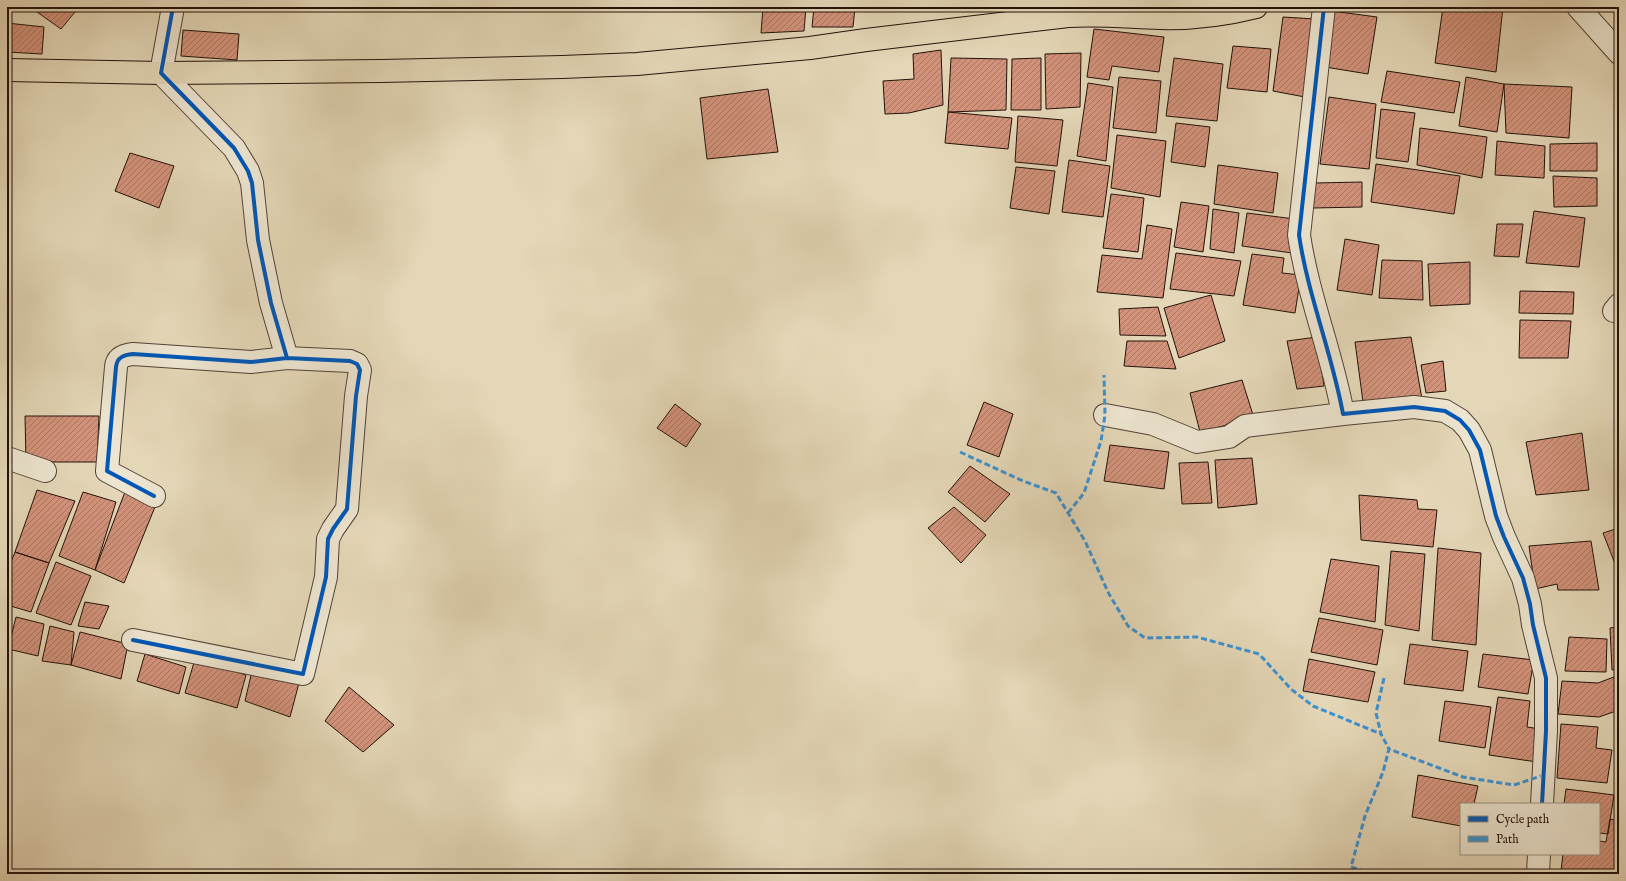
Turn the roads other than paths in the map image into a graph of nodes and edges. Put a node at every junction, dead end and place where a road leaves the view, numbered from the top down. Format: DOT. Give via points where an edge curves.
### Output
graph roads {
  1 [pos="173,7"];
  2 [pos="1256,7"];
  3 [pos="1324,7"];
  4 [pos="1578,7"];
  5 [pos="1619,53"];
  6 [pos="7,70"];
  7 [pos="161,73"];
  8 [pos="287,358"];
  9 [pos="1343,414"];
  10 [pos="1105,415"];
  11 [pos="7,458"];
  12 [pos="44,472"];
  13 [pos="154,496"];
  14 [pos="132,640"];
  15 [pos="1542,803"];
  16 [pos="1539,855"];
  17 [pos="1538,874"];
  1 -- 7 [label="street"];
  2 -- 7 [label="main road" via="1216,15 1186,17 1094,14 1068,16 810,48 637,64 381,71"];
  3 -- 9 [label="street" via="1299,235"];
  4 -- 5 [label="street"];
  6 -- 7 [label="main road"];
  7 -- 8 [label="street" via="234,148 248,171 271,303"];
  8 -- 13 [label="street" via="251,362 133,354 120,358 116,367 107,471"];
  8 -- 14 [label="street" via="350,361 357,364 360,370 347,509 328,539 326,577 302,674"];
  9 -- 10 [label="street" via="1245,426 1229,437 1197,442 1153,424"];
  9 -- 15 [label="street" via="1414,407 1445,410 1469,430 1480,450 1496,516 1523,578 1546,678"];
  11 -- 12 [label="street"];
  16 -- 17 [label="street"];
}
